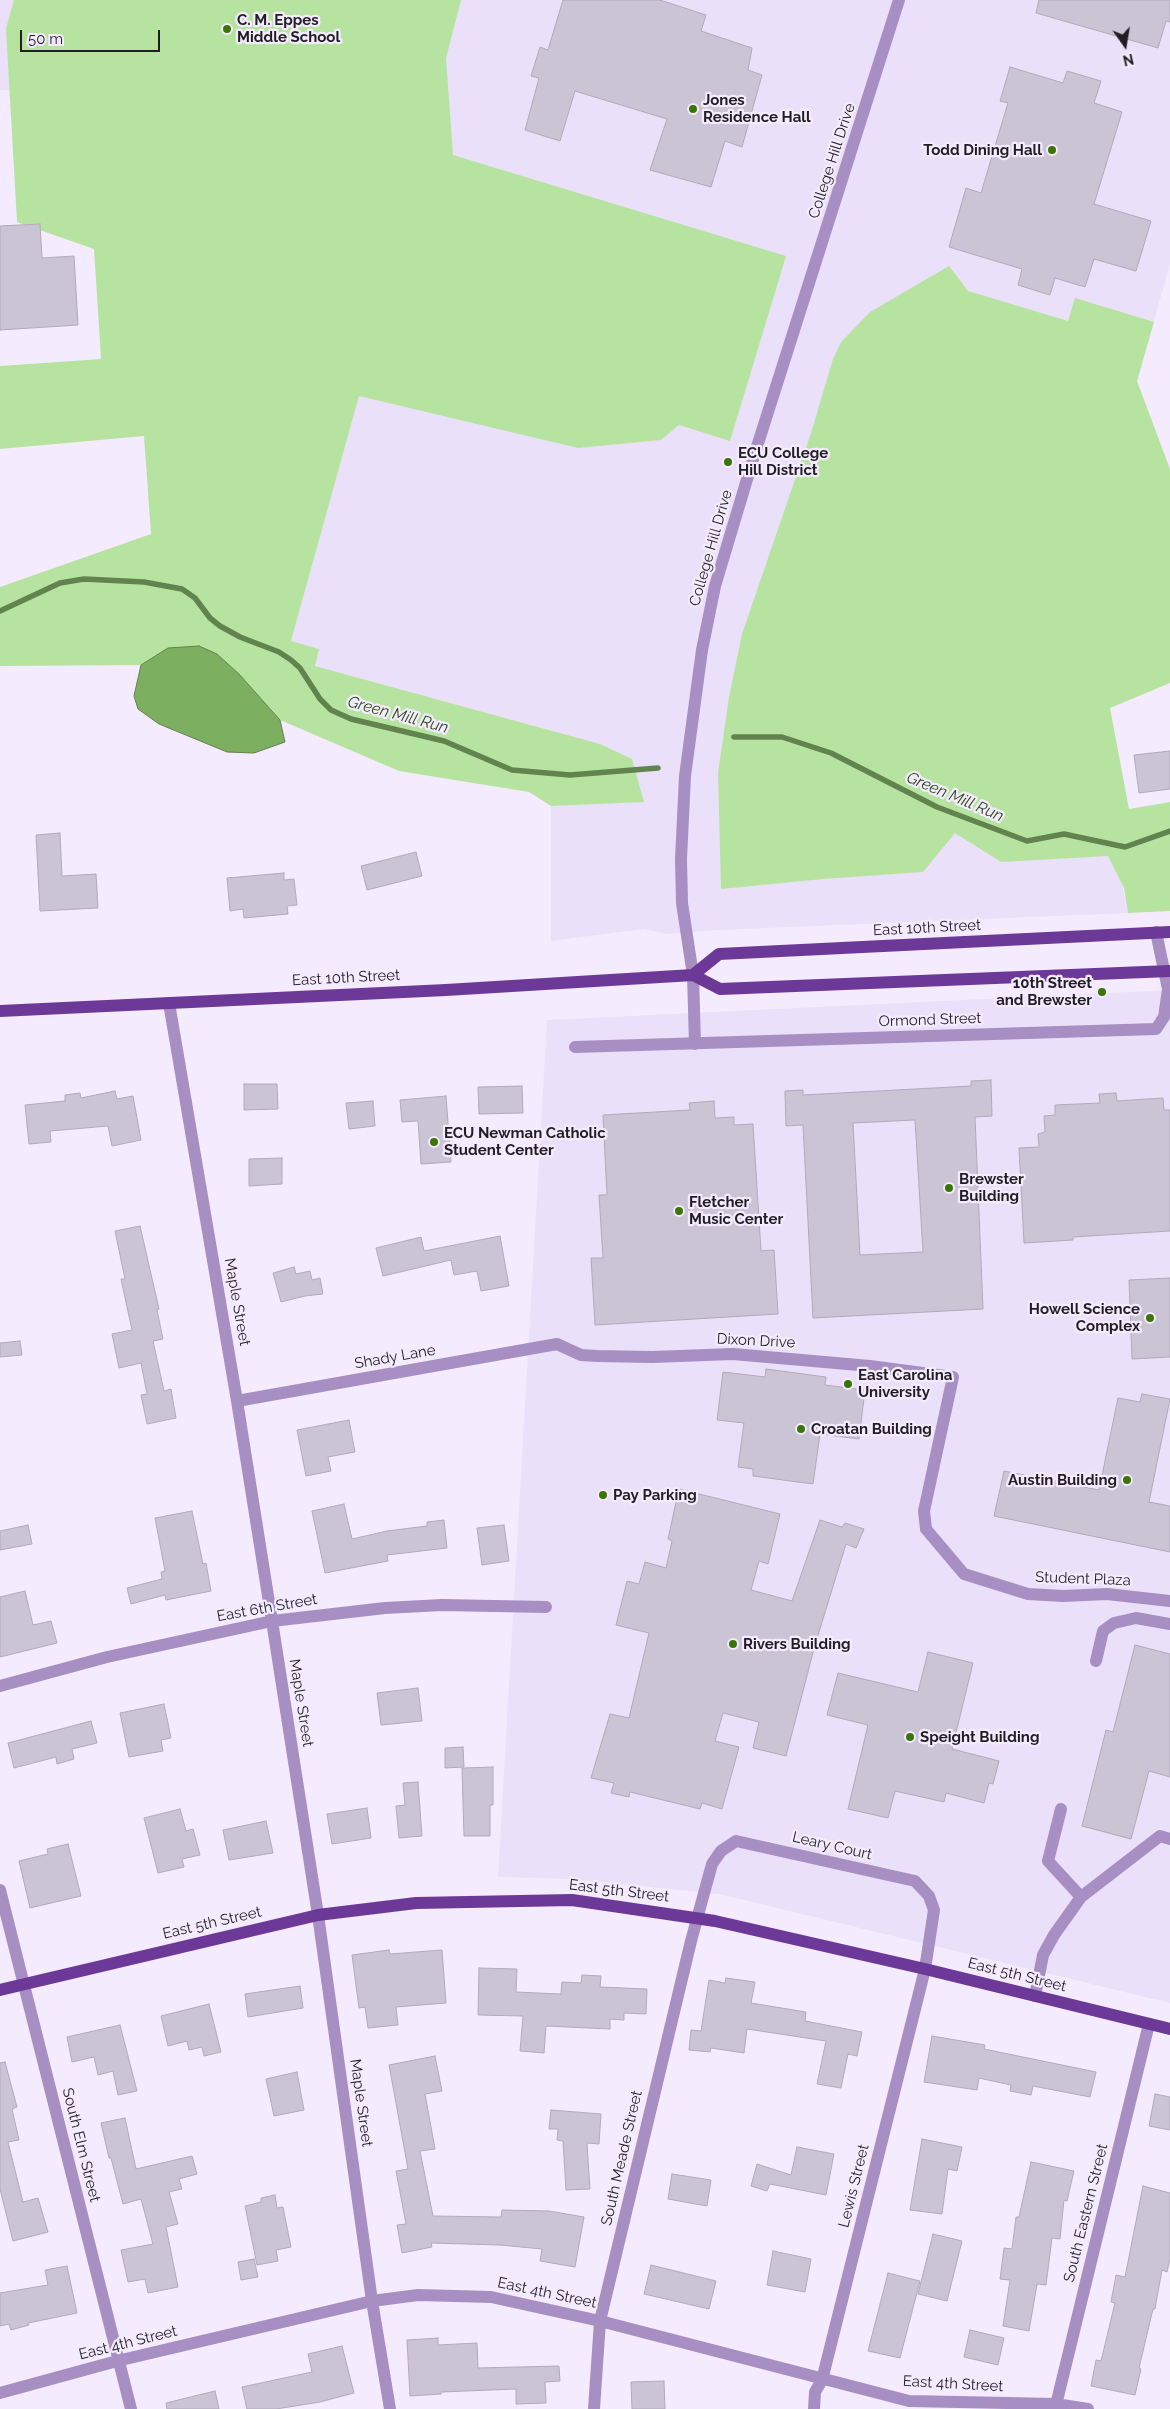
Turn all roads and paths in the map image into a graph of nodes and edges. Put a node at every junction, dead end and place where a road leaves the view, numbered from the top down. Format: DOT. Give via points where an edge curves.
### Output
graph roads {
  1 [pos="899,0"];
  2 [pos="1156,932"];
  3 [pos="1170,932"];
  4 [pos="1167,971"];
  5 [pos="693,975"];
  6 [pos="169,1003"];
  7 [pos="0,1012"];
  8 [pos="695,1044"];
  9 [pos="575,1047"];
  10 [pos="558,1344"];
  11 [pos="953,1377"];
  12 [pos="237,1401"];
  13 [pos="1170,1601"];
  14 [pos="546,1607"];
  15 [pos="272,1621"];
  16 [pos="1170,1624"];
  17 [pos="1096,1661"];
  18 [pos="0,1686"];
  19 [pos="1061,1809"];
  20 [pos="1170,1839"];
  21 [pos="0,1890"];
  22 [pos="1081,1897"];
  23 [pos="318,1915"];
  24 [pos="697,1918"];
  25 [pos="925,1969"];
  26 [pos="25,1983"];
  27 [pos="0,1990"];
  28 [pos="1035,1996"];
  29 [pos="1150,2024"];
  30 [pos="1170,2029"];
  31 [pos="372,2301"];
  32 [pos="600,2321"];
  33 [pos="118,2361"];
  34 [pos="822,2380"];
  35 [pos="0,2393"];
  36 [pos="909,2401"];
  37 [pos="1055,2407"];
  38 [pos="131,2409"];
  39 [pos="390,2409"];
  40 [pos="594,2409"];
  41 [pos="814,2409"];
  42 [pos="923,2409"];
  43 [pos="1088,2409"];
  1 -- 5 [label="street, College Hill Drive" via="715,586 693,702 684,785 682,903"];
  2 -- 3 [label="main road, East 10th Street"];
  2 -- 4 [label="street, Ormond Street"];
  2 -- 5 [label="main road, East 10th Street" via="719,954"];
  4 -- 5 [label="main road" via="720,989"];
  4 -- 8 [label="street, Ormond Street" via="1167,1004 1156,1029"];
  5 -- 6 [label="main road, East 10th Street"];
  5 -- 8 [label="street"];
  6 -- 7 [label="main road, East 10th Street"];
  6 -- 12 [label="street, Maple Street"];
  8 -- 9 [label="street, Ormond Street"];
  10 -- 11 [label="street, Dixon Drive" via="580,1355 733,1354"];
  10 -- 12 [label="street, Shady Lane"];
  11 -- 13 [label="street, Student Plaza" via="924,1511 926,1529 964,1574 1028,1594 1107,1594"];
  12 -- 15 [label="street, Maple Street"];
  14 -- 15 [label="street, East 6th Street" via="394,1607"];
  15 -- 18 [label="street, East 6th Street" via="107,1657"];
  15 -- 23 [label="street, Maple Street"];
  16 -- 17 [label="street" via="1136,1618 1114,1623 1103,1631"];
  19 -- 22 [label="street" via="1048,1861"];
  20 -- 22 [label="street" via="1160,1836"];
  21 -- 26 [label="street, South Elm Street"];
  22 -- 28 [label="street" via="1043,1955"];
  23 -- 24 [label="main road, East 5th Street" via="416,1903 572,1900"];
  23 -- 26 [label="main road, East 5th Street"];
  23 -- 31 [label="street, Maple Street"];
  24 -- 25 [label="main road, East 5th Street"];
  24 -- 25 [label="street, Leary Court" via="712,1864 721,1851 736,1841 915,1881 929,1896 934,1910"];
  24 -- 32 [label="street, South Meade Street"];
  25 -- 28 [label="main road, East 5th Street"];
  25 -- 34 [label="street, Lewis Street"];
  26 -- 27 [label="main road, East 5th Street"];
  26 -- 33 [label="street, South Elm Street"];
  28 -- 29 [label="main road, East 5th Street"];
  29 -- 30 [label="main road, East 5th Street"];
  29 -- 37 [label="street, South Eastern Street"];
  31 -- 32 [label="street, East 4th Street" via="418,2294 491,2297"];
  31 -- 33 [label="street, East 4th Street"];
  31 -- 39 [label="street, Maple Street"];
  32 -- 34 [label="street, East 4th Street"];
  32 -- 40 [label="street, South Meade Street"];
  33 -- 35 [label="street, East 4th Street"];
  33 -- 38 [label="street, South Elm Street"];
  34 -- 36 [label="street, East 4th Street"];
  34 -- 41 [label="street, Lewis Street" via="815,2392"];
  36 -- 37 [label="street, East 4th Street"];
  36 -- 42 [label="street"];
  37 -- 43 [label="street, East 4th Street"];
}
